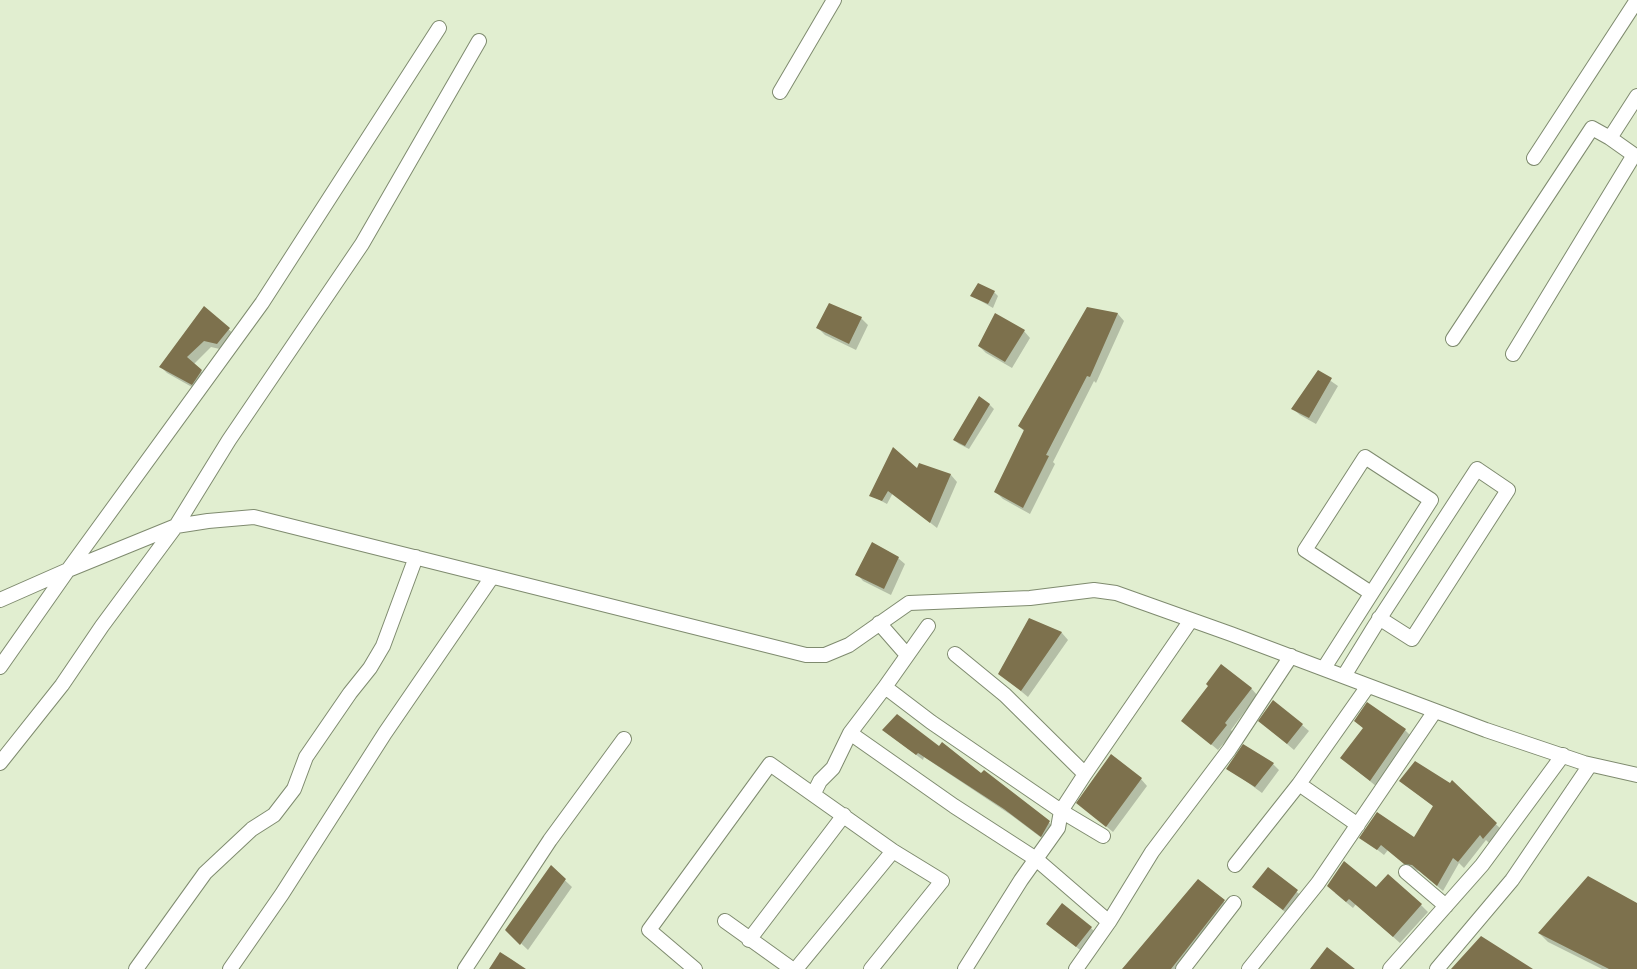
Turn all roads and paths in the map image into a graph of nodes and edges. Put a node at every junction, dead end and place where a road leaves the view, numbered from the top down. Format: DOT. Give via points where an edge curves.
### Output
graph roads {
  1 [pos="834,0"];
  2 [pos="1637,0"];
  3 [pos="440,28"];
  4 [pos="479,41"];
  5 [pos="780,92"];
  6 [pos="1637,96"];
  7 [pos="1610,138"];
  8 [pos="1534,158"];
  9 [pos="1453,339"];
  10 [pos="1513,354"];
  11 [pos="176,526"];
  12 [pos="416,556"];
  13 [pos="68,570"];
  14 [pos="492,577"];
  15 [pos="1371,593"];
  16 [pos="0,600"];
  17 [pos="1379,618"];
  18 [pos="1192,620"];
  19 [pos="879,623"];
  20 [pos="928,626"];
  21 [pos="955,654"];
  22 [pos="907,655"];
  23 [pos="1292,656"];
  24 [pos="0,667"];
  25 [pos="1324,668"];
  26 [pos="1344,676"];
  27 [pos="1368,686"];
  28 [pos="885,687"];
  29 [pos="1435,711"];
  30 [pos="850,733"];
  31 [pos="624,739"];
  32 [pos="1563,755"];
  33 [pos="0,763"];
  34 [pos="1590,765"];
  35 [pos="1085,774"];
  36 [pos="1637,776"];
  37 [pos="1299,784"];
  38 [pos="814,793"];
  39 [pos="1061,811"];
  40 [pos="844,815"];
  41 [pos="1358,825"];
  42 [pos="1103,836"];
  43 [pos="893,851"];
  44 [pos="1036,859"];
  45 [pos="1235,865"];
  46 [pos="1406,872"];
  47 [pos="1234,903"];
  48 [pos="1446,906"];
  49 [pos="725,921"];
  50 [pos="1109,922"];
  51 [pos="749,940"];
  52 [pos="136,969"];
  53 [pos="230,969"];
  54 [pos="465,969"];
  55 [pos="695,969"];
  56 [pos="792,969"];
  57 [pos="796,969"];
  58 [pos="871,969"];
  59 [pos="965,969"];
  60 [pos="1076,969"];
  61 [pos="1183,969"];
  62 [pos="1249,969"];
  63 [pos="1390,969"];
  64 [pos="1437,969"];
  1 -- 5 [label="street"];
  2 -- 8 [label="street"];
  3 -- 13 [label="street" via="262,303"];
  4 -- 11 [label="street" via="362,244 229,440"];
  6 -- 7 [label="street"];
  7 -- 9 [label="street" via="1592,128"];
  7 -- 10 [label="street" via="1634,155"];
  11 -- 12 [label="street" via="254,518"];
  11 -- 13 [label="street"];
  11 -- 33 [label="street" via="62,685"];
  12 -- 14 [label="street"];
  12 -- 52 [label="street" via="383,646 306,757 294,789 274,815 252,829 205,873"];
  13 -- 16 [label="street"];
  13 -- 24 [label="street"];
  14 -- 19 [label="street" via="806,656 825,655 849,645"];
  14 -- 53 [label="street"];
  15 -- 15 [label="street" via="1431,500 1365,457 1305,550"];
  15 -- 25 [label="street"];
  17 -- 17 [label="street" via="1477,469 1508,490 1412,639"];
  17 -- 26 [label="street"];
  18 -- 19 [label="street" via="1116,593 1094,590 1030,598 909,603"];
  18 -- 23 [label="street"];
  18 -- 35 [label="street"];
  19 -- 22 [label="street"];
  20 -- 22 [label="street"];
  21 -- 35 [label="street" via="1005,695"];
  22 -- 28 [label="street"];
  23 -- 25 [label="street"];
  23 -- 50 [label="street" via="1229,750 1152,852"];
  25 -- 26 [label="street"];
  26 -- 27 [label="street"];
  27 -- 29 [label="street"];
  27 -- 37 [label="street"];
  28 -- 30 [label="street"];
  28 -- 39 [label="street"];
  29 -- 32 [label="street"];
  29 -- 41 [label="street"];
  30 -- 38 [label="street" via="833,768"];
  30 -- 44 [label="street"];
  31 -- 54 [label="street" via="550,840"];
  32 -- 34 [label="street"];
  32 -- 48 [label="street" via="1482,865"];
  34 -- 36 [label="street"];
  34 -- 64 [label="street" via="1512,880"];
  35 -- 39 [label="street"];
  37 -- 41 [label="street"];
  37 -- 45 [label="street"];
  38 -- 40 [label="street"];
  38 -- 55 [label="street" via="770,764 649,930"];
  39 -- 42 [label="street"];
  39 -- 44 [label="street" via="1058,828"];
  40 -- 43 [label="street"];
  40 -- 51 [label="street"];
  41 -- 62 [label="street" via="1318,883"];
  43 -- 57 [label="street"];
  43 -- 58 [label="street" via="942,880"];
  44 -- 50 [label="street"];
  44 -- 59 [label="street"];
  46 -- 48 [label="street"];
  47 -- 61 [label="street"];
  48 -- 63 [label="street"];
  49 -- 51 [label="street"];
  50 -- 60 [label="street"];
  51 -- 56 [label="street"];
}
